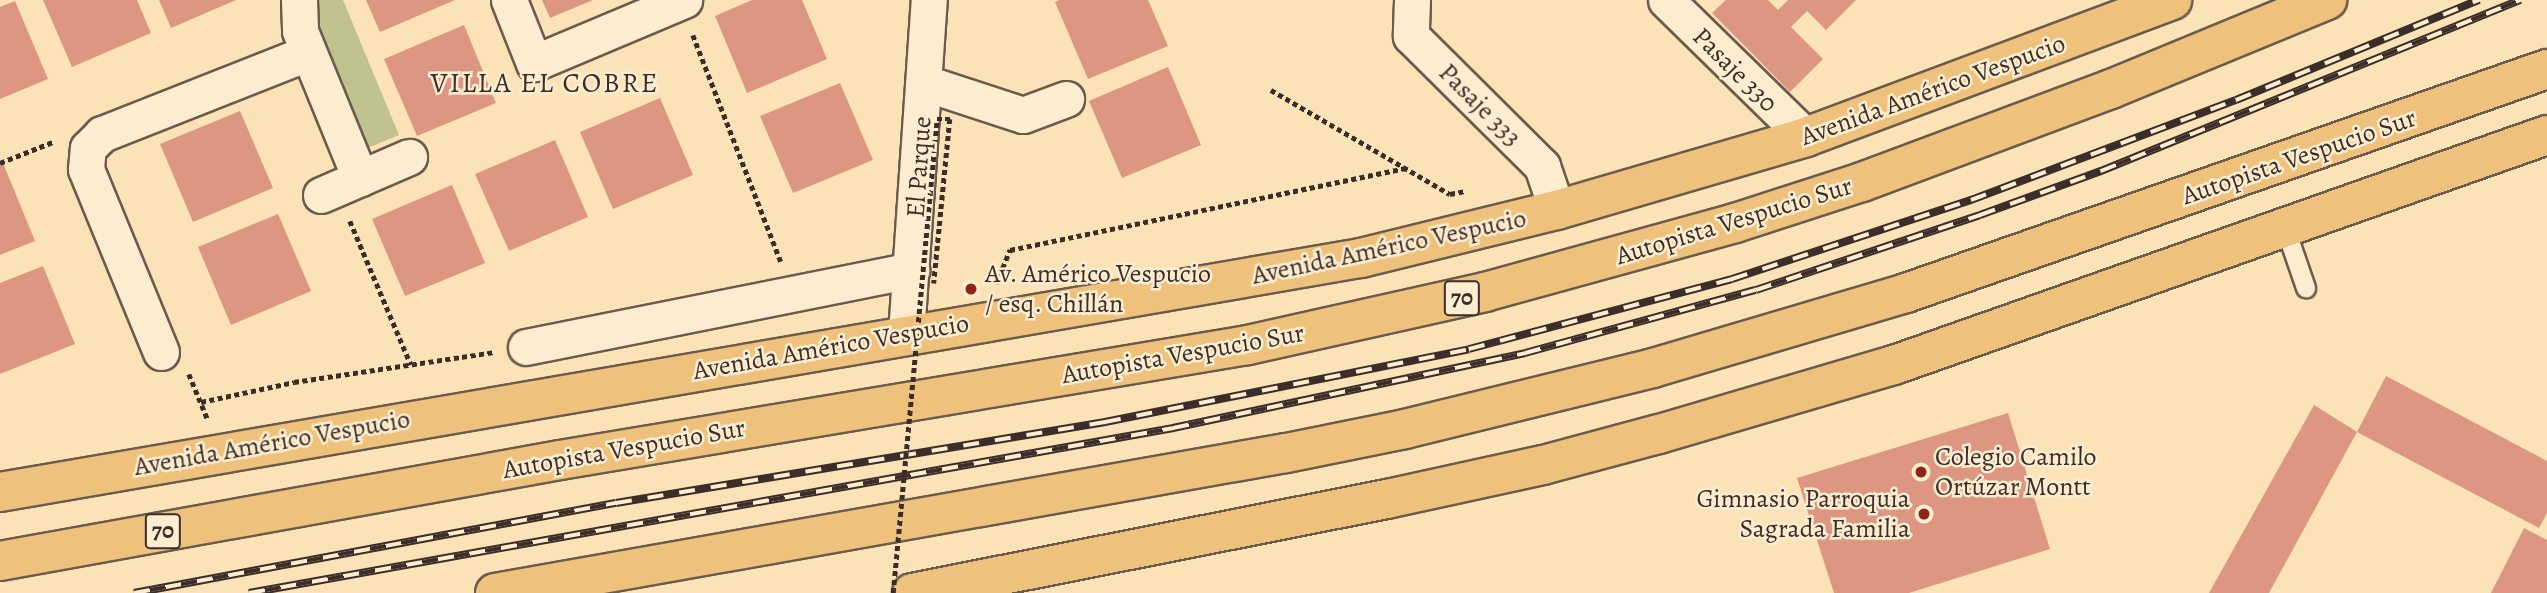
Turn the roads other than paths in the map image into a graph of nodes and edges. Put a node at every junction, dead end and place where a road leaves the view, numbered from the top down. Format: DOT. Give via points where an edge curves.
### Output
graph roads {
  1 [pos="299,0"];
  2 [pos="509,0"];
  3 [pos="929,0"];
  4 [pos="1412,0"];
  5 [pos="2172,0"];
  6 [pos="2327,0"];
  7 [pos="682,1"];
  8 [pos="1671,2"];
  9 [pos="308,53"];
  10 [pos="2530,75"];
  11 [pos="925,83"];
  12 [pos="1066,99"];
  13 [pos="2547,135"];
  14 [pos="1806,138"];
  15 [pos="409,157"];
  16 [pos="1557,210"];
  17 [pos="2285,227"];
  18 [pos="923,276"];
  19 [pos="2306,288"];
  20 [pos="906,334"];
  21 [pos="526,347"];
  22 [pos="161,352"];
  23 [pos="0,492"];
  24 [pos="326,501"];
  25 [pos="0,536"];
  26 [pos="0,561"];
  27 [pos="495,593"];
  28 [pos="912,593"];
  1 -- 9 [label="street" via="300,31"];
  2 -- 7 [label="street" via="534,63"];
  3 -- 11 [label="street, El Parque"];
  4 -- 16 [label="street, Pasaje 333" via="1411,36 1542,166"];
  5 -- 14 [label="main road, Avenida Américo Vespucio"];
  6 -- 24 [label="main road, Autopista Vespucio Sur / 70" via="2111,89 1862,182 1710,230 1485,292 1235,347"];
  8 -- 14 [label="street, Pasaje 330"];
  9 -- 15 [label="street" via="339,187"];
  9 -- 22 [label="street" via="102,134 88,148 86,169"];
  10 -- 27 [label="main road, Autopista Vespucio Sur" via="1906,293 1578,387 1286,453"];
  11 -- 12 [label="street" via="1023,116"];
  11 -- 18 [label="street, El Parque"];
  13 -- 17 [label="main road"];
  14 -- 16 [label="main road, Avenida Américo Vespucio"];
  16 -- 20 [label="main road, Avenida Américo Vespucio" via="1361,258"];
  17 -- 19 [label="lane"];
  17 -- 28 [label="main road" via="1894,365 1543,465"];
  18 -- 20 [label="street, El Parque"];
  18 -- 21 [label="street" via="793,293"];
  20 -- 23 [label="main road, Avenida Américo Vespucio"];
  24 -- 25 [label="main road"];
  24 -- 26 [label="main road, Autopista Vespucio Sur / 70"];
}
